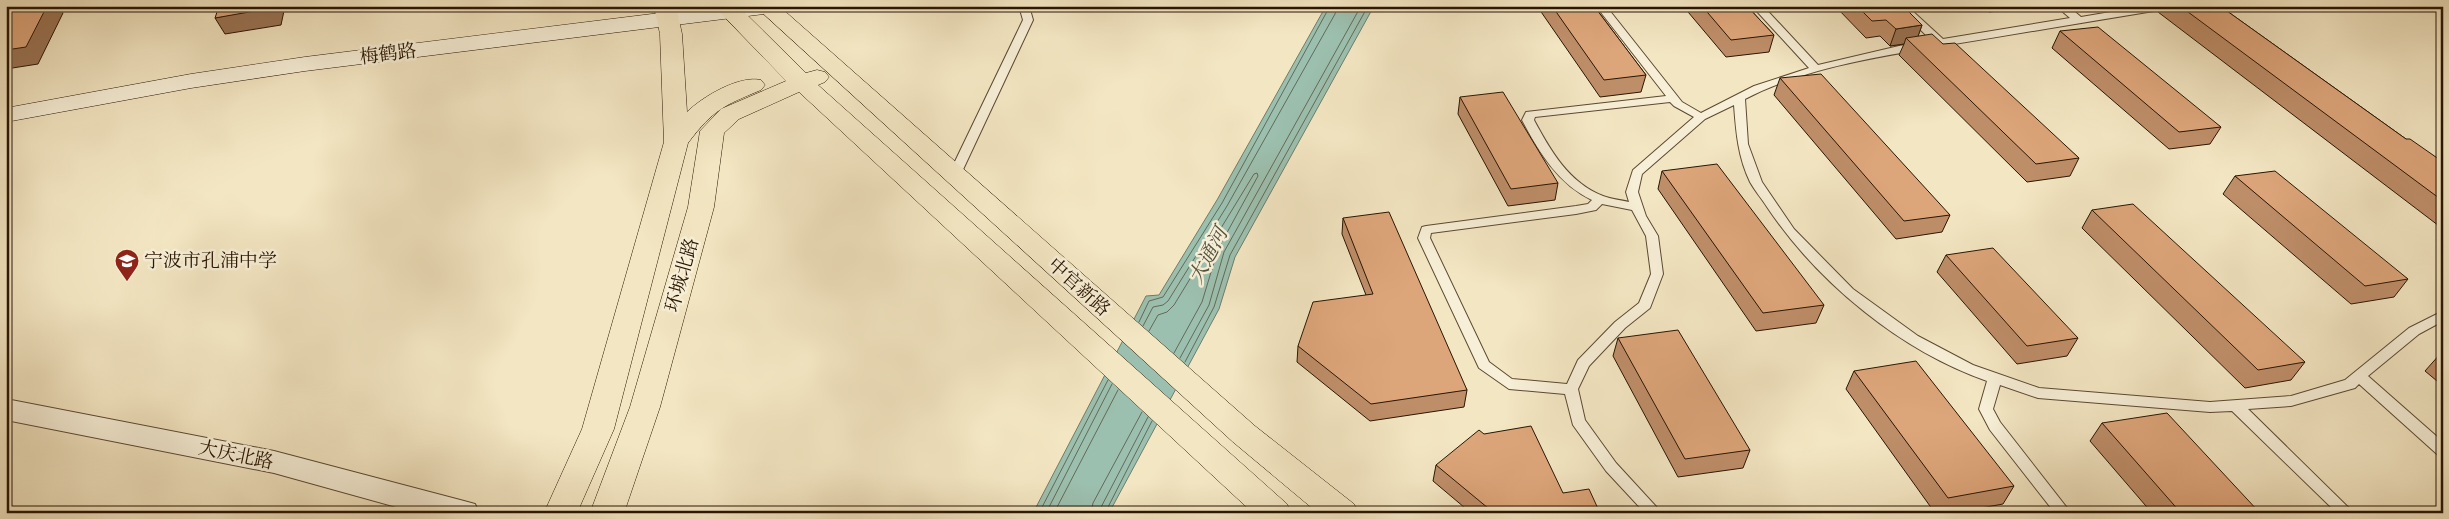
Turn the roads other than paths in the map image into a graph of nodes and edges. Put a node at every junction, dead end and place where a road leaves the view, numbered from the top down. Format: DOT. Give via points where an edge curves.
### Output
graph roads {
  1 [pos="766,6"];
  2 [pos="772,6"];
  3 [pos="1024,6"];
  4 [pos="1601,6"];
  5 [pos="1757,6"];
  6 [pos="1901,6"];
  7 [pos="2061,6"];
  8 [pos="2166,6"];
  9 [pos="728,8"];
  10 [pos="665,10"];
  11 [pos="2080,21"];
  12 [pos="1940,43"];
  13 [pos="828,63"];
  14 [pos="1816,69"];
  15 [pos="796,76"];
  16 [pos="1673,98"];
  17 [pos="1739,98"];
  18 [pos="6,99"];
  19 [pos="6,115"];
  20 [pos="1701,118"];
  21 [pos="676,142"];
  22 [pos="954,176"];
  23 [pos="1598,199"];
  24 [pos="1637,207"];
  25 [pos="2443,314"];
  26 [pos="2359,376"];
  27 [pos="1995,378"];
  28 [pos="1571,389"];
  29 [pos="2235,405"];
  30 [pos="6,409"];
  31 [pos="2443,450"];
  32 [pos="464,513"];
  33 [pos="560,513"];
  34 [pos="607,513"];
  35 [pos="1275,513"];
  36 [pos="1342,513"];
  37 [pos="1655,513"];
  38 [pos="2064,513"];
  39 [pos="2347,513"];
  1 -- 2 [label="street, 梅鹤路"];
  1 -- 9 [label="street, 梅鹤路"];
  1 -- 13 [label="main road"];
  3 -- 22 [label="lane" via="1028,20"];
  4 -- 16 [label="lane"];
  5 -- 14 [label="lane"];
  6 -- 12 [label="lane"];
  7 -- 11 [label="lane"];
  8 -- 11 [label="lane"];
  9 -- 10 [label="street, 梅鹤路"];
  9 -- 15 [label="main road"];
  10 -- 18 [label="street, 梅鹤路" via="277,55"];
  10 -- 19 [label="street, 梅鹤路" via="201,79"];
  10 -- 21 [label="main road, 环城北路" via="671,34"];
  11 -- 12 [label="lane"];
  12 -- 14 [label="lane"];
  13 -- 15 [label="main road, 环城北路"];
  13 -- 22 [label="main road, 中官新路"];
  14 -- 17 [label="lane" via="1758,88"];
  15 -- 21 [label="main road, 环城北路" via="714,101 696,116"];
  15 -- 34 [label="main road, 环城北路" via="764,98 730,114 712,131 698,217 645,407"];
  15 -- 35 [label="main road, 中官新路"];
  16 -- 20 [label="lane"];
  16 -- 23 [label="lane" via="1530,114 1528,120 1547,155 1576,185"];
  17 -- 20 [label="lane"];
  17 -- 27 [label="lane" via="1742,144 1756,182 1790,232 1855,298 1913,339 1968,369"];
  20 -- 24 [label="lane" via="1637,173 1632,192"];
  21 -- 33 [label="main road, 环城北路" via="598,429"];
  22 -- 36 [label="main road, 中官新路" via="1244,434"];
  23 -- 24 [label="lane"];
  23 -- 28 [label="lane" via="1592,206 1576,210 1426,230 1424,238 1484,366 1509,384"];
  24 -- 28 [label="lane" via="1652,236 1657,274 1645,305 1582,363"];
  25 -- 26 [label="lane" via="2414,331"];
  26 -- 29 [label="lane" via="2350,384 2291,401"];
  26 -- 31 [label="lane"];
  27 -- 29 [label="lane" via="2038,393 2210,407"];
  27 -- 38 [label="lane" via="1986,409 1995,426"];
  28 -- 37 [label="lane" via="1578,421 1611,467"];
  29 -- 39 [label="lane"];
  30 -- 32 [label="street, 大庆北路" via="274,462"];
}
